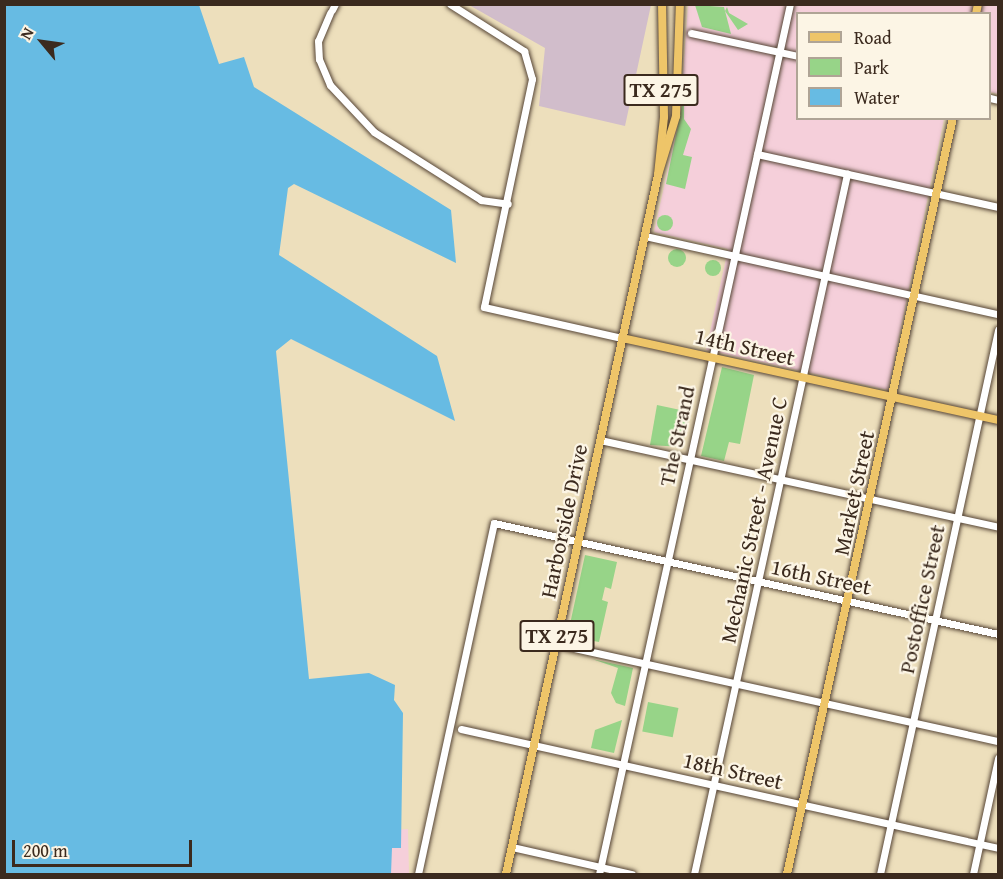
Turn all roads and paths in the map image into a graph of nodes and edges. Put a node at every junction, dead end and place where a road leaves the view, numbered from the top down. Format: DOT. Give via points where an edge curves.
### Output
graph roads {
  1 [pos="450,4"];
  2 [pos="662,4"];
  3 [pos="680,4"];
  4 [pos="790,4"];
  5 [pos="332,9"];
  6 [pos="691,33"];
  7 [pos="780,52"];
  8 [pos="796,56"];
  9 [pos="953,120"];
  10 [pos="757,154"];
  11 [pos="847,174"];
  12 [pos="658,175"];
  13 [pos="938,194"];
  14 [pos="508,204"];
  15 [pos="999,207"];
  16 [pos="645,236"];
  17 [pos="735,255"];
  18 [pos="825,275"];
  19 [pos="916,294"];
  20 [pos="999,314"];
  21 [pos="999,330"];
  22 [pos="622,338"];
  23 [pos="713,358"];
  24 [pos="803,378"];
  25 [pos="893,398"];
  26 [pos="980,416"];
  27 [pos="999,420"];
  28 [pos="600,440"];
  29 [pos="690,460"];
  30 [pos="780,480"];
  31 [pos="871,500"];
  32 [pos="958,518"];
  33 [pos="999,527"];
  34 [pos="578,541"];
  35 [pos="668,562"];
  36 [pos="759,582"];
  37 [pos="849,602"];
  38 [pos="935,620"];
  39 [pos="999,634"];
  40 [pos="556,644"];
  41 [pos="646,663"];
  42 [pos="736,683"];
  43 [pos="827,703"];
  44 [pos="914,722"];
  45 [pos="461,729"];
  46 [pos="999,741"];
  47 [pos="534,745"];
  48 [pos="999,758"];
  49 [pos="624,765"];
  50 [pos="714,785"];
  51 [pos="802,805"];
  52 [pos="891,825"];
  53 [pos="980,843"];
  54 [pos="512,847"];
  55 [pos="999,848"];
  56 [pos="600,871"];
  57 [pos="418,874"];
  58 [pos="506,874"];
  59 [pos="632,874"];
  60 [pos="694,874"];
  61 [pos="787,874"];
  62 [pos="880,874"];
  63 [pos="973,874"];
  1 -- 14 [label="street" via="513,41 530,64 532,79"];
  2 -- 12 [label="main road, Harborside Drive / TX 275" via="664,117"];
  3 -- 12 [label="main road, Harborside Drive / TX 275" via="676,116"];
  4 -- 7 [label="street, The Strand"];
  5 -- 14 [label="street" via="318,41 319,59 330,85 347,104 374,132 471,194"];
  6 -- 7 [label="street"];
  7 -- 8 [label="street"];
  7 -- 10 [label="street, The Strand"];
  9 -- 13 [label="main road, Market Street"];
  10 -- 11 [label="street"];
  10 -- 17 [label="street, The Strand"];
  11 -- 13 [label="street"];
  11 -- 18 [label="street, Mechanic Street - Avenue C"];
  12 -- 16 [label="main road, Harborside Drive / TX 275"];
  13 -- 15 [label="street"];
  13 -- 19 [label="main road, Market Street"];
  14 -- 22 [label="street, 14th Street" via="484,306"];
  16 -- 17 [label="street"];
  16 -- 22 [label="main road, Harborside Drive / TX 275"];
  17 -- 18 [label="street"];
  17 -- 23 [label="street, The Strand"];
  18 -- 19 [label="street"];
  18 -- 24 [label="street, Mechanic Street - Avenue C"];
  19 -- 20 [label="street"];
  19 -- 25 [label="main road, Market Street"];
  21 -- 26 [label="street, Postoffice Street"];
  22 -- 23 [label="main road, 14th Street"];
  22 -- 28 [label="main road, Harborside Drive / TX 275"];
  23 -- 24 [label="main road, 14th Street"];
  23 -- 29 [label="street, The Strand"];
  24 -- 25 [label="main road, 14th Street"];
  24 -- 30 [label="street, Mechanic Street - Avenue C"];
  25 -- 26 [label="main road, 14th Street"];
  25 -- 31 [label="main road, Market Street"];
  26 -- 27 [label="main road, 14th Street"];
  26 -- 32 [label="street, Postoffice Street"];
  28 -- 29 [label="street"];
  28 -- 34 [label="main road, Harborside Drive / TX 275"];
  29 -- 30 [label="street"];
  29 -- 35 [label="street, The Strand"];
  30 -- 31 [label="street"];
  30 -- 36 [label="street, Mechanic Street - Avenue C"];
  31 -- 32 [label="street"];
  31 -- 37 [label="main road, Market Street"];
  32 -- 33 [label="street"];
  32 -- 38 [label="street, Postoffice Street"];
  34 -- 35 [label="street, 16th Street"];
  34 -- 40 [label="main road, Harborside Drive / TX 275"];
  34 -- 57 [label="street, 16th Street" via="494,523"];
  35 -- 36 [label="street, 16th Street"];
  35 -- 41 [label="street, The Strand"];
  36 -- 37 [label="street, 16th Street"];
  36 -- 42 [label="street, Mechanic Street - Avenue C"];
  37 -- 38 [label="street, 16th Street"];
  37 -- 43 [label="main road, Market Street"];
  38 -- 39 [label="street, 16th Street"];
  38 -- 44 [label="street, Postoffice Street"];
  40 -- 41 [label="street"];
  40 -- 47 [label="main road, Harborside Drive / TX 275"];
  41 -- 42 [label="street"];
  41 -- 49 [label="street, The Strand"];
  42 -- 43 [label="street"];
  42 -- 50 [label="street, Mechanic Street - Avenue C"];
  43 -- 44 [label="street"];
  43 -- 51 [label="main road, Market Street"];
  44 -- 46 [label="street"];
  44 -- 52 [label="street, Postoffice Street"];
  45 -- 47 [label="street, 18th Street"];
  47 -- 49 [label="street, 18th Street"];
  47 -- 54 [label="main road, Harborside Drive / TX 275"];
  48 -- 53 [label="street"];
  49 -- 50 [label="street, 18th Street"];
  49 -- 56 [label="street, The Strand"];
  50 -- 51 [label="street, 18th Street"];
  50 -- 60 [label="street, Mechanic Street - Avenue C"];
  51 -- 52 [label="street, 18th Street"];
  51 -- 61 [label="main road, Market Street"];
  52 -- 53 [label="street, 18th Street"];
  52 -- 62 [label="street, Postoffice Street"];
  53 -- 55 [label="street, 18th Street"];
  53 -- 63 [label="street"];
  54 -- 56 [label="street"];
  54 -- 58 [label="main road, Harborside Drive / TX 275"];
  56 -- 59 [label="street"];
}
